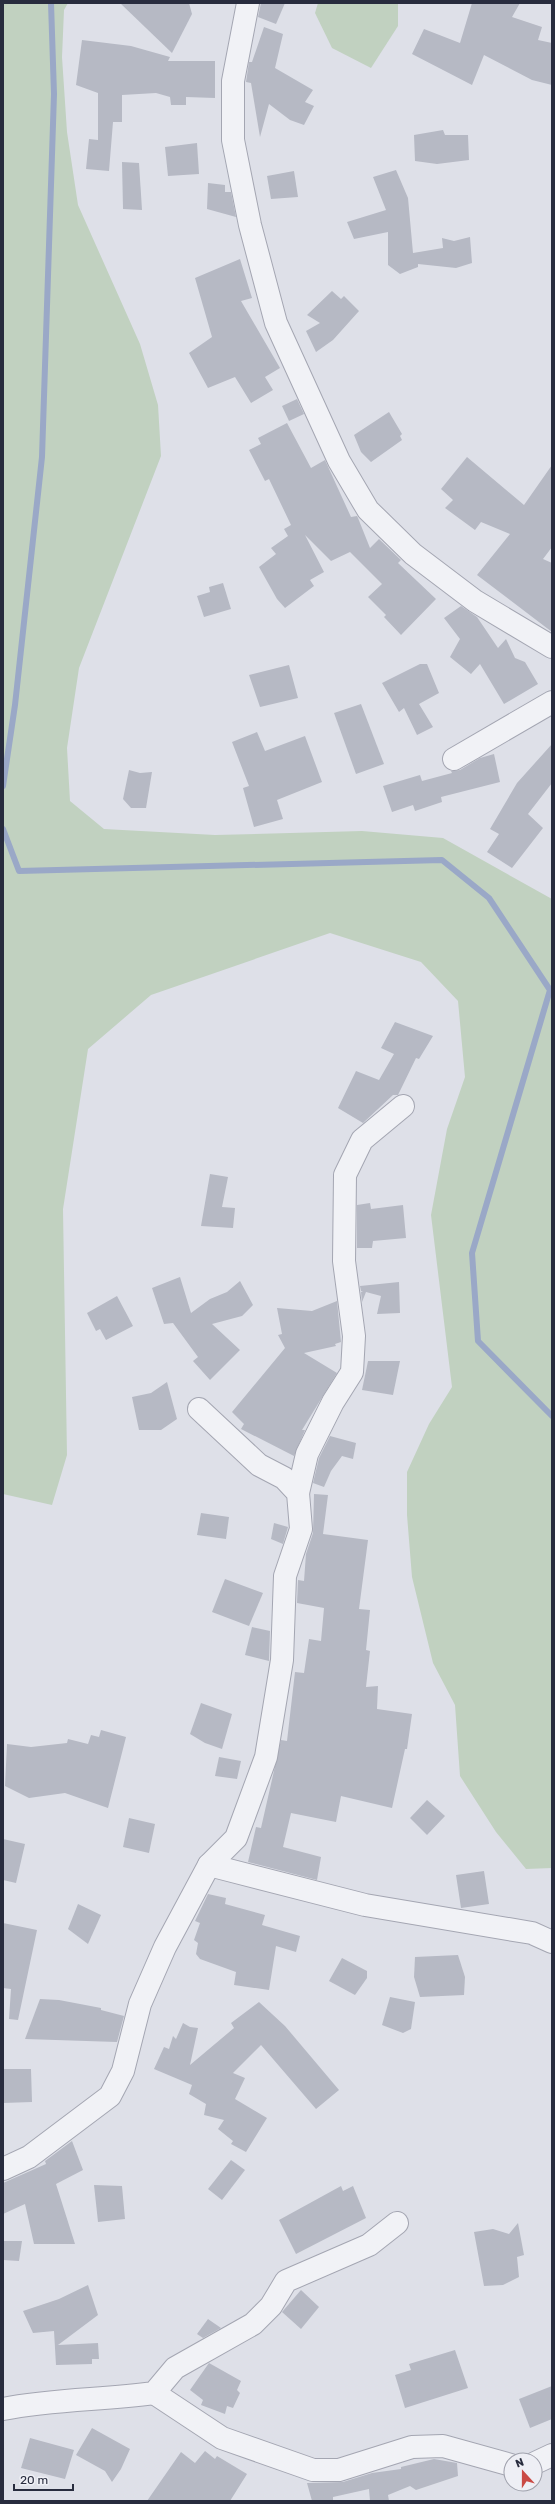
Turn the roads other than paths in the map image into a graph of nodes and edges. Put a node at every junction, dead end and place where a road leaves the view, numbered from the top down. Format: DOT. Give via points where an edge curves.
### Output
graph roads {
  1 [pos="248,3"];
  2 [pos="552,647"];
  3 [pos="552,702"];
  4 [pos="454,759"];
  5 [pos="403,1106"];
  6 [pos="199,1410"];
  7 [pos="298,1492"];
  8 [pos="209,1865"];
  9 [pos="552,1942"];
  10 [pos="3,2169"];
  11 [pos="396,2223"];
  12 [pos="154,2393"];
  13 [pos="3,2409"];
  14 [pos="503,2462"];
  1 -- 2 [label="street" via="233,81 233,140 250,225 276,323 339,460 368,510 413,554 475,601"];
  3 -- 4 [label="street"];
  5 -- 7 [label="street" via="362,1140 344,1175 344,1261 354,1336 352,1372 333,1402 307,1454"];
  6 -- 7 [label="street" via="259,1465 284,1478"];
  7 -- 8 [label="street" via="301,1529 285,1576 282,1660 266,1757 236,1838"];
  8 -- 9 [label="street" via="365,1905 532,1934"];
  8 -- 10 [label="street" via="165,1947 140,2004 122,2071 110,2096 29,2157"];
  11 -- 12 [label="street" via="369,2244 286,2281 271,2306 253,2324 175,2368"];
  12 -- 13 [label="street" via="105,2399 57,2400"];
  12 -- 14 [label="street" via="222,2438 313,2470 340,2470 412,2447 443,2446"];
}
